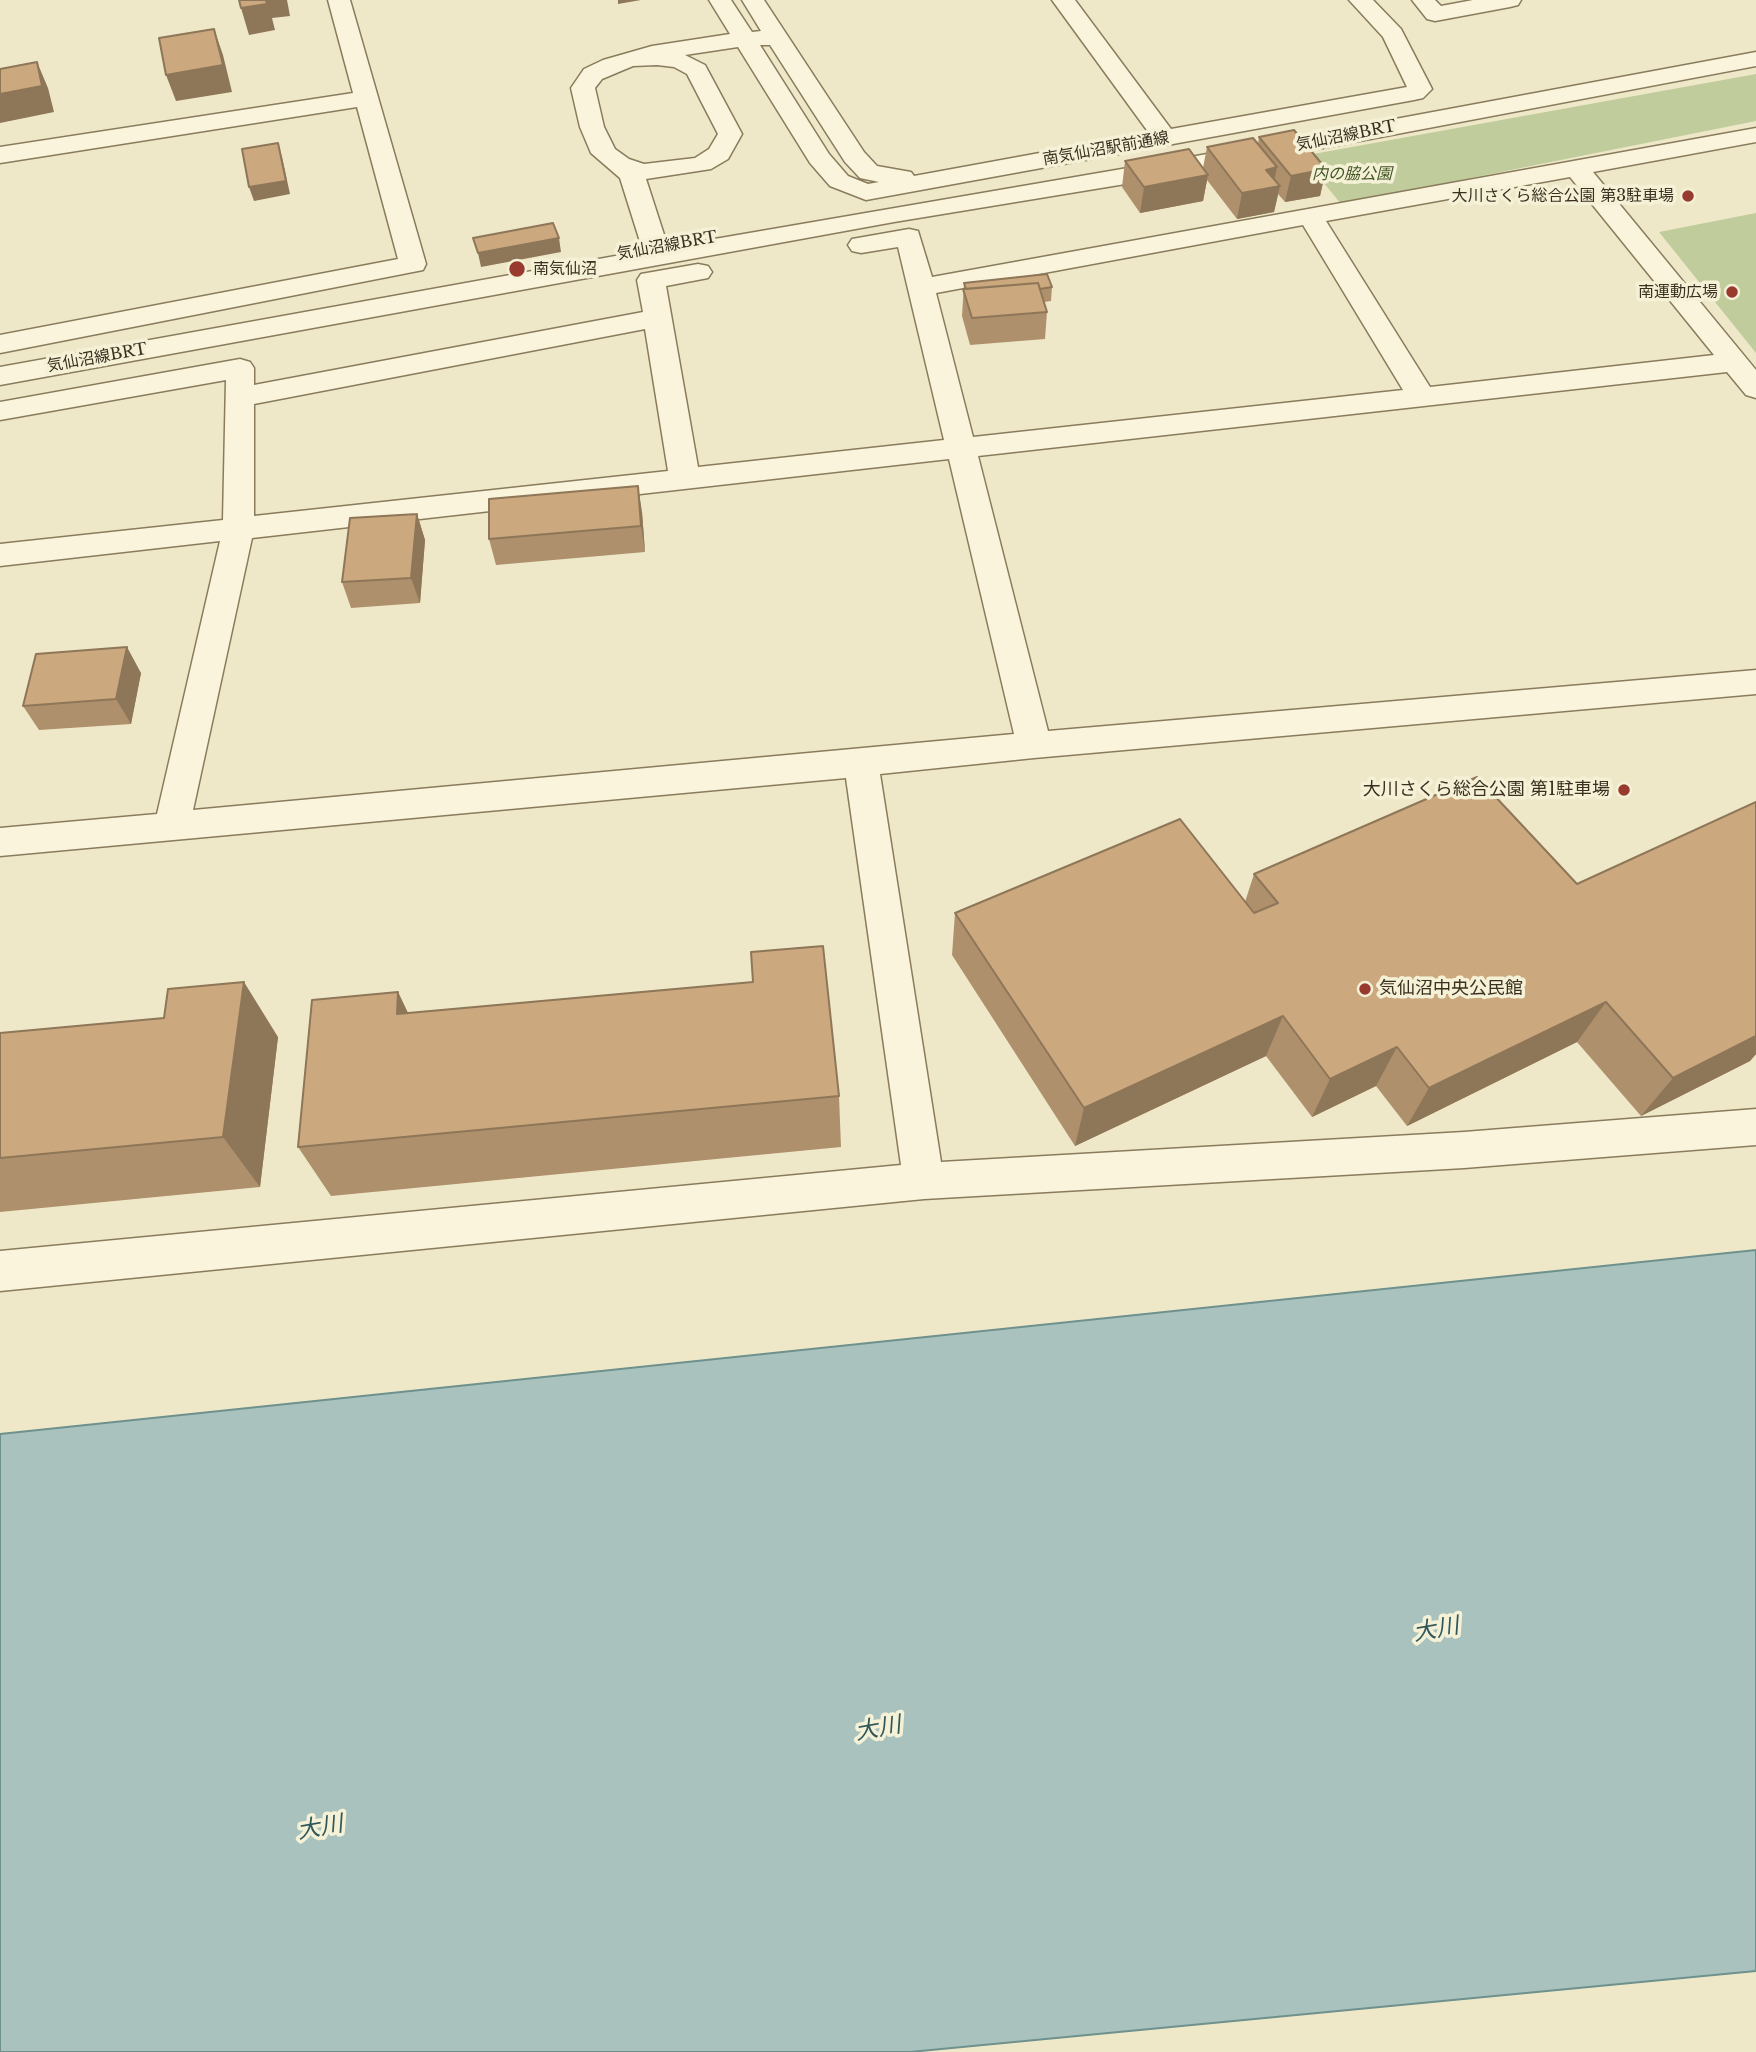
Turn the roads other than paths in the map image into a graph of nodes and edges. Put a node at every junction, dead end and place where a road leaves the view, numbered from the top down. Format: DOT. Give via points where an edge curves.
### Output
graph roads {
  1 [pos="339,0"];
  2 [pos="720,0"];
  3 [pos="753,0"];
  4 [pos="1063,0"];
  5 [pos="1343,0"];
  6 [pos="1360,0"];
  7 [pos="1423,0"];
  8 [pos="1510,0"];
  9 [pos="777,38"];
  10 [pos="750,45"];
  11 [pos="1756,59"];
  12 [pos="632,60"];
  13 [pos="697,70"];
  14 [pos="366,98"];
  15 [pos="1162,135"];
  16 [pos="1756,135"];
  17 [pos="0,155"];
  18 [pos="620,164"];
  19 [pos="1576,168"];
  20 [pos="661,170"];
  21 [pos="634,189"];
  22 [pos="1310,216"];
  23 [pos="657,252"];
  24 [pos="922,287"];
  25 [pos="657,318"];
  26 [pos="0,344"];
  27 [pos="1735,362"];
  28 [pos="0,376"];
  29 [pos="1756,389"];
  30 [pos="240,397"];
  31 [pos="1423,398"];
  32 [pos="0,411"];
  33 [pos="962,450"];
  34 [pos="685,480"];
  35 [pos="238,529"];
  36 [pos="0,555"];
  37 [pos="1756,682"];
  38 [pos="1034,745"];
  39 [pos="861,763"];
  40 [pos="172,824"];
  41 [pos="0,842"];
  42 [pos="1756,1127"];
  43 [pos="924,1181"];
  44 [pos="0,1270"];
  1 -- 14 [label="street"];
  2 -- 10 [label="street, 南気仙沼駅前通線"];
  3 -- 9 [label="street, 南気仙沼駅前通線"];
  4 -- 15 [label="street"];
  5 -- 15 [label="street, 南気仙沼駅前通線" via="1375,33 1402,82 1379,92"];
  6 -- 15 [label="street, 南気仙沼駅前通線" via="1393,34 1420,89"];
  7 -- 8 [label="street" via="1435,14"];
  9 -- 10 [label="street"];
  9 -- 15 [label="street, 南気仙沼駅前通線" via="869,173 901,177"];
  10 -- 12 [label="street" via="652,53"];
  10 -- 13 [label="street"];
  10 -- 15 [label="street, 南気仙沼駅前通線" via="819,158 839,181 866,192"];
  11 -- 23 [label="street, 気仙沼線BRT" via="1180,167 894,214 834,216"];
  12 -- 13 [label="street" via="680,61"];
  12 -- 18 [label="street" via="593,74 583,88 604,153"];
  13 -- 20 [label="street" via="730,134 719,154 702,164"];
  14 -- 17 [label="street"];
  14 -- 26 [label="street" via="413,264"];
  16 -- 19 [label="street"];
  18 -- 20 [label="street" via="642,172"];
  18 -- 21 [label="street" via="632,176"];
  19 -- 22 [label="street"];
  19 -- 27 [label="street"];
  20 -- 21 [label="street" via="644,177"];
  21 -- 23 [label="street"];
  22 -- 24 [label="street"];
  22 -- 31 [label="street"];
  23 -- 28 [label="street, 気仙沼線BRT"];
  24 -- 25 [label="street" via="909,237 650,281"];
  24 -- 33 [label="street"];
  25 -- 30 [label="street"];
  25 -- 34 [label="street"];
  27 -- 29 [label="street"];
  27 -- 31 [label="street"];
  30 -- 32 [label="street" via="240,368"];
  30 -- 35 [label="street"];
  31 -- 33 [label="street"];
  33 -- 34 [label="street"];
  33 -- 38 [label="street"];
  34 -- 35 [label="street"];
  35 -- 36 [label="street"];
  35 -- 40 [label="street"];
  37 -- 38 [label="street"];
  38 -- 39 [label="street"];
  39 -- 40 [label="street"];
  39 -- 43 [label="street"];
  40 -- 41 [label="street"];
  42 -- 43 [label="street" via="1464,1150"];
  43 -- 44 [label="street"];
}
